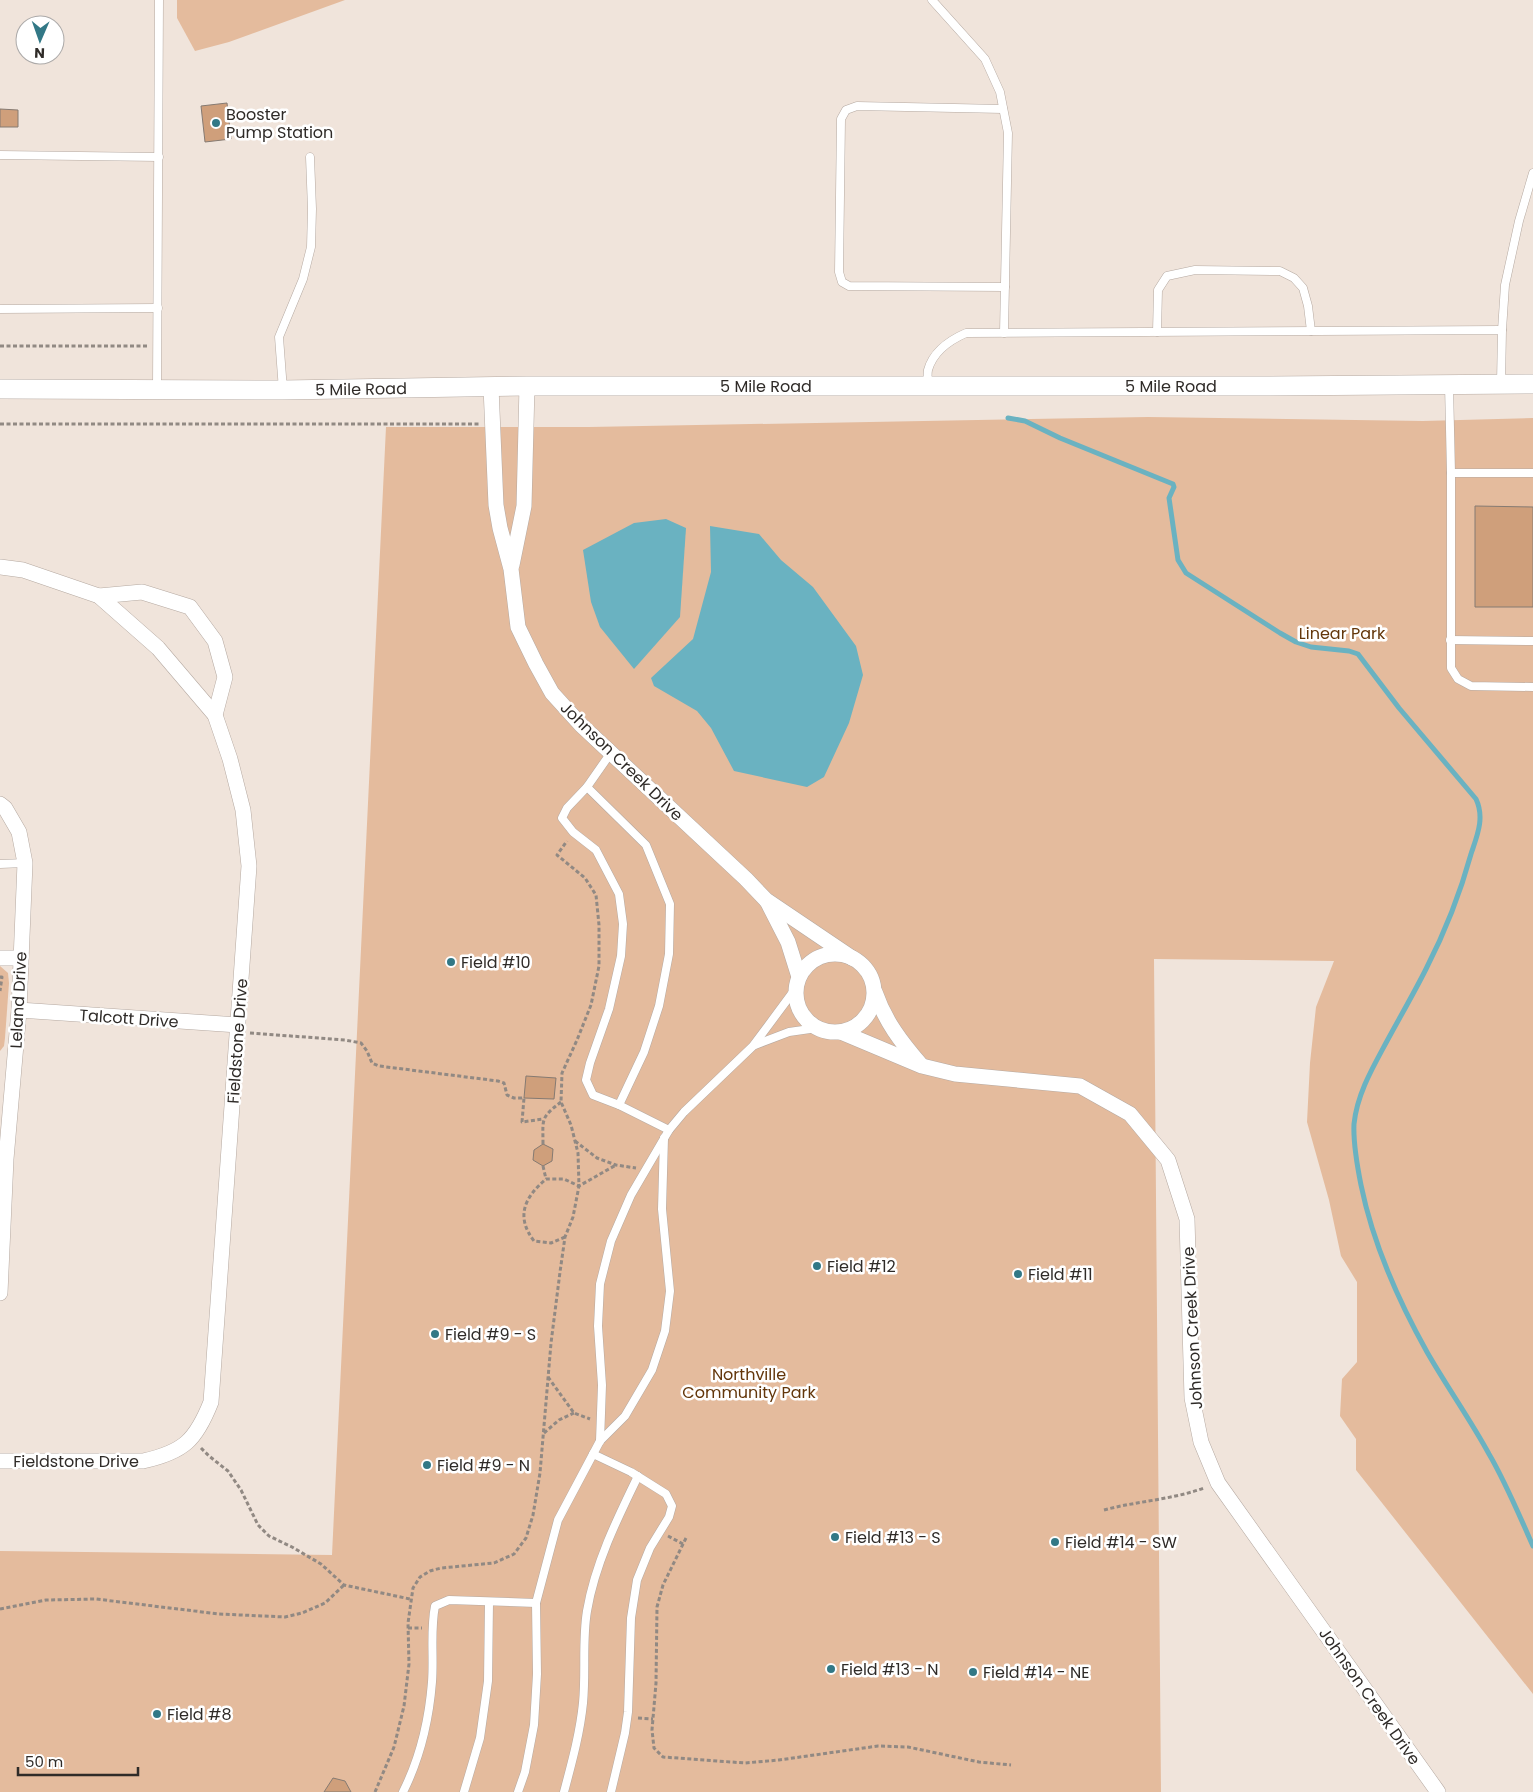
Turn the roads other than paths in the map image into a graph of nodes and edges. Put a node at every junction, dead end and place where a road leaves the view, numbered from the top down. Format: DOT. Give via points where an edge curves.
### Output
graph roads {
  1 [pos="160,0"];
  2 [pos="932,0"];
  3 [pos="1003,109"];
  4 [pos="0,155"];
  5 [pos="159,157"];
  6 [pos="310,157"];
  7 [pos="1533,173"];
  8 [pos="1005,287"];
  9 [pos="158,308"];
  10 [pos="0,309"];
  11 [pos="1502,330"];
  12 [pos="1311,331"];
  13 [pos="1157,332"];
  14 [pos="1004,333"];
  15 [pos="1501,384"];
  16 [pos="1533,384"];
  17 [pos="1449,385"];
  18 [pos="491,386"];
  19 [pos="527,386"];
  20 [pos="928,386"];
  21 [pos="0,389"];
  22 [pos="157,389"];
  23 [pos="283,390"];
  24 [pos="1451,473"];
  25 [pos="1533,473"];
  26 [pos="0,567"];
  27 [pos="511,569"];
  28 [pos="98,596"];
  29 [pos="1450,640"];
  30 [pos="1533,641"];
  31 [pos="1533,687"];
  32 [pos="215,716"];
  33 [pos="610,754"];
  34 [pos="587,787"];
  35 [pos="0,804"];
  36 [pos="0,864"];
  37 [pos="25,864"];
  38 [pos="766,900"];
  39 [pos="0,958"];
  40 [pos="20,958"];
  41 [pos="852,958"];
  42 [pos="797,983"];
  43 [pos="873,988"];
  44 [pos="19,1010"];
  45 [pos="817,1028"];
  46 [pos="237,1029"];
  47 [pos="841,1032"];
  48 [pos="753,1046"];
  49 [pos="922,1066"];
  50 [pos="7,1068"];
  51 [pos="619,1105"];
  52 [pos="669,1130"];
  53 [pos="664,1138"];
  54 [pos="3,1159"];
  55 [pos="2,1242"];
  56 [pos="0,1293"];
  57 [pos="600,1441"];
  58 [pos="593,1454"];
  59 [pos="0,1461"];
  60 [pos="638,1476"];
  61 [pos="489,1602"];
  62 [pos="536,1603"];
  63 [pos="403,1792"];
  64 [pos="464,1792"];
  65 [pos="518,1792"];
  66 [pos="564,1792"];
  67 [pos="611,1792"];
  68 [pos="1438,1792"];
  1 -- 5 [label="lane"];
  2 -- 3 [label="lane" via="985,59 1000,92"];
  3 -- 8 [label="lane" via="1008,133"];
  3 -- 8 [label="lane" via="857,106 846,110 841,119 840,272 842,282 849,286"];
  4 -- 5 [label="lane"];
  5 -- 9 [label="lane"];
  6 -- 23 [label="lane" via="311,247 303,279 280,337"];
  7 -- 11 [label="lane" via="1504,285"];
  8 -- 14 [label="lane"];
  9 -- 10 [label="lane"];
  9 -- 22 [label="lane"];
  11 -- 12 [label="lane"];
  11 -- 15 [label="lane"];
  12 -- 13 [label="lane"];
  12 -- 13 [label="lane" via="1303,288 1294,278 1280,271 1195,270 1167,276 1158,290"];
  13 -- 14 [label="lane"];
  14 -- 20 [label="lane" via="966,333 952,339 935,355 928,370"];
  15 -- 16 [label="street, 5 Mile Road"];
  15 -- 17 [label="street, 5 Mile Road"];
  17 -- 20 [label="street, 5 Mile Road"];
  17 -- 24 [label="lane"];
  18 -- 19 [label="street, 5 Mile Road"];
  18 -- 23 [label="street, 5 Mile Road"];
  18 -- 27 [label="street, Johnson Creek Drive" via="496,505"];
  19 -- 20 [label="street, 5 Mile Road"];
  19 -- 27 [label="street, Johnson Creek Drive" via="524,506"];
  21 -- 22 [label="street, 5 Mile Road"];
  22 -- 23 [label="street, 5 Mile Road"];
  24 -- 25 [label="lane"];
  24 -- 29 [label="lane"];
  26 -- 28 [label="street, Fieldstone Drive" via="22,570"];
  27 -- 33 [label="street, Johnson Creek Drive" via="518,626 536,664 552,693"];
  28 -- 32 [label="street, Fieldstone Drive" via="158,648"];
  28 -- 32 [label="street" via="142,592 190,607 215,641 225,676"];
  29 -- 30 [label="lane"];
  29 -- 31 [label="lane" via="1451,668 1458,679 1472,686"];
  32 -- 46 [label="street, Fieldstone Drive" via="243,810 250,866"];
  33 -- 34 [label="lane"];
  33 -- 38 [label="street, Johnson Creek Drive"];
  34 -- 51 [label="lane" via="646,845 670,904 669,954 659,1006 644,1052"];
  34 -- 51 [label="lane" via="566,808 562,818 573,832 596,850 619,894 623,924 621,956 609,1009 586,1080 593,1095"];
  35 -- 37 [label="street, Leland Drive" via="19,832"];
  36 -- 37 [label="lane"];
  37 -- 40 [label="street, Leland Drive"];
  38 -- 41 [label="street, Johnson Creek Drive"];
  38 -- 42 [label="street, Johnson Creek Drive" via="788,942"];
  39 -- 40 [label="street"];
  40 -- 44 [label="street, Leland Drive"];
  41 -- 42 [label="street" via="840,954 816,959 806,966"];
  41 -- 43 [label="street" via="866,970"];
  42 -- 45 [label="street" via="796,1001 800,1012"];
  42 -- 48 [label="lane"];
  43 -- 47 [label="street" via="870,1011 862,1021"];
  43 -- 49 [label="street" via="896,1036"];
  44 -- 46 [label="street, Talcott Drive"];
  44 -- 50 [label="street, Leland Drive"];
  45 -- 47 [label="street"];
  45 -- 48 [label="lane" via="789,1032"];
  46 -- 59 [label="street, Fieldstone Drive" via="211,1402 204,1418 192,1438 180,1449 144,1461"];
  47 -- 49 [label="street, Johnson Creek Drive"];
  48 -- 52 [label="lane"];
  49 -- 68 [label="street, Johnson Creek Drive" via="955,1074 1080,1086 1130,1114 1168,1160 1187,1219 1192,1398 1201,1442 1217,1480"];
  50 -- 54 [label="street, Leland Drive"];
  51 -- 52 [label="lane"];
  52 -- 53 [label="lane"];
  53 -- 57 [label="lane" via="630,1195 611,1241 600,1284"];
  53 -- 57 [label="lane" via="662,1209 670,1291 665,1331 652,1370 630,1409"];
  54 -- 55 [label="street, Leland Drive"];
  55 -- 56 [label="street, Leland Drive"];
  57 -- 58 [label="lane"];
  58 -- 60 [label="lane"];
  58 -- 62 [label="lane" via="558,1520"];
  60 -- 66 [label="lane" via="594,1579 587,1613 583,1702 577,1746"];
  60 -- 67 [label="lane" via="666,1494 672,1506 637,1580 631,1618 628,1712"];
  61 -- 62 [label="lane"];
  61 -- 63 [label="lane" via="448,1600 435,1606 432,1681 425,1734"];
  61 -- 64 [label="lane" via="488,1681 480,1738"];
  62 -- 65 [label="lane" via="534,1724"];
}
